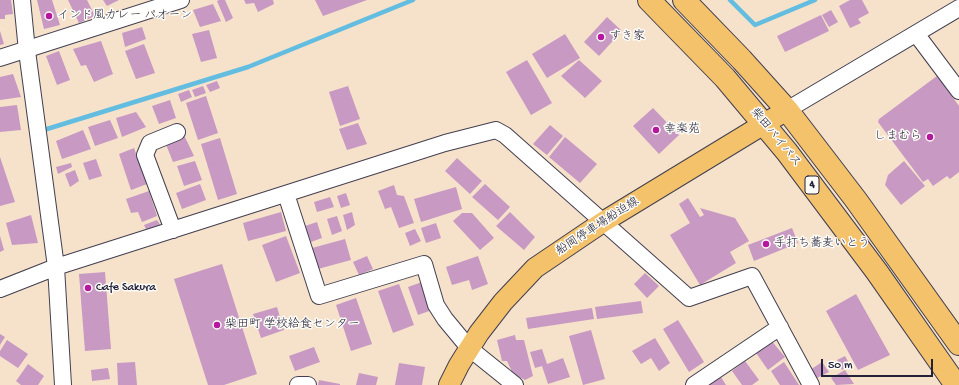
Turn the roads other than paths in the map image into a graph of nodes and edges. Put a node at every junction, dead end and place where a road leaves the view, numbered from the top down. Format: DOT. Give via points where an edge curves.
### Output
graph roads {
  1 [pos="22,0"];
  2 [pos="181,0"];
  3 [pos="649,0"];
  4 [pos="684,0"];
  5 [pos="959,8"];
  6 [pos="917,34"];
  7 [pos="27,51"];
  8 [pos="0,58"];
  9 [pos="959,91"];
  10 [pos="786,110"];
  11 [pos="764,124"];
  12 [pos="177,132"];
  13 [pos="286,194"];
  14 [pos="603,222"];
  15 [pos="173,230"];
  16 [pos="56,267"];
  17 [pos="0,288"];
  18 [pos="780,327"];
  19 [pos="959,344"];
  20 [pos="469,348"];
  21 [pos="953,384"];
  22 [pos="63,385"];
  23 [pos="298,385"];
  24 [pos="308,385"];
  25 [pos="449,385"];
  26 [pos="515,385"];
  27 [pos="694,385"];
  28 [pos="811,385"];
  1 -- 7 [label="street"];
  2 -- 7 [label="street"];
  3 -- 11 [label="highway, 柴田バイパス / 4" via="725,78"];
  4 -- 10 [label="highway, 柴田バイパス / 4"];
  5 -- 6 [label="street"];
  6 -- 9 [label="street"];
  6 -- 10 [label="street"];
  7 -- 8 [label="street"];
  7 -- 16 [label="street"];
  10 -- 11 [label="main road, 船岡停車場船迫線"];
  10 -- 19 [label="highway, 柴田バイパス / 4" via="856,200"];
  11 -- 14 [label="main road, 船岡停車場船迫線"];
  11 -- 21 [label="highway, 柴田バイパス / 4" via="788,152 877,272"];
  12 -- 15 [label="street" via="150,143 145,155"];
  13 -- 14 [label="street" via="444,143 496,130 505,135"];
  13 -- 15 [label="street"];
  13 -- 20 [label="street" via="319,296 424,264 436,305"];
  14 -- 18 [label="street" via="690,298 752,276"];
  14 -- 20 [label="main road, 船岡停車場船迫線" via="535,268 502,302"];
  15 -- 16 [label="street"];
  16 -- 17 [label="street"];
  16 -- 22 [label="street"];
  18 -- 27 [label="street"];
  18 -- 28 [label="street"];
  20 -- 25 [label="main road, 船岡停車場船迫線"];
  20 -- 26 [label="street"];
  23 -- 24 [label="street"];
}
